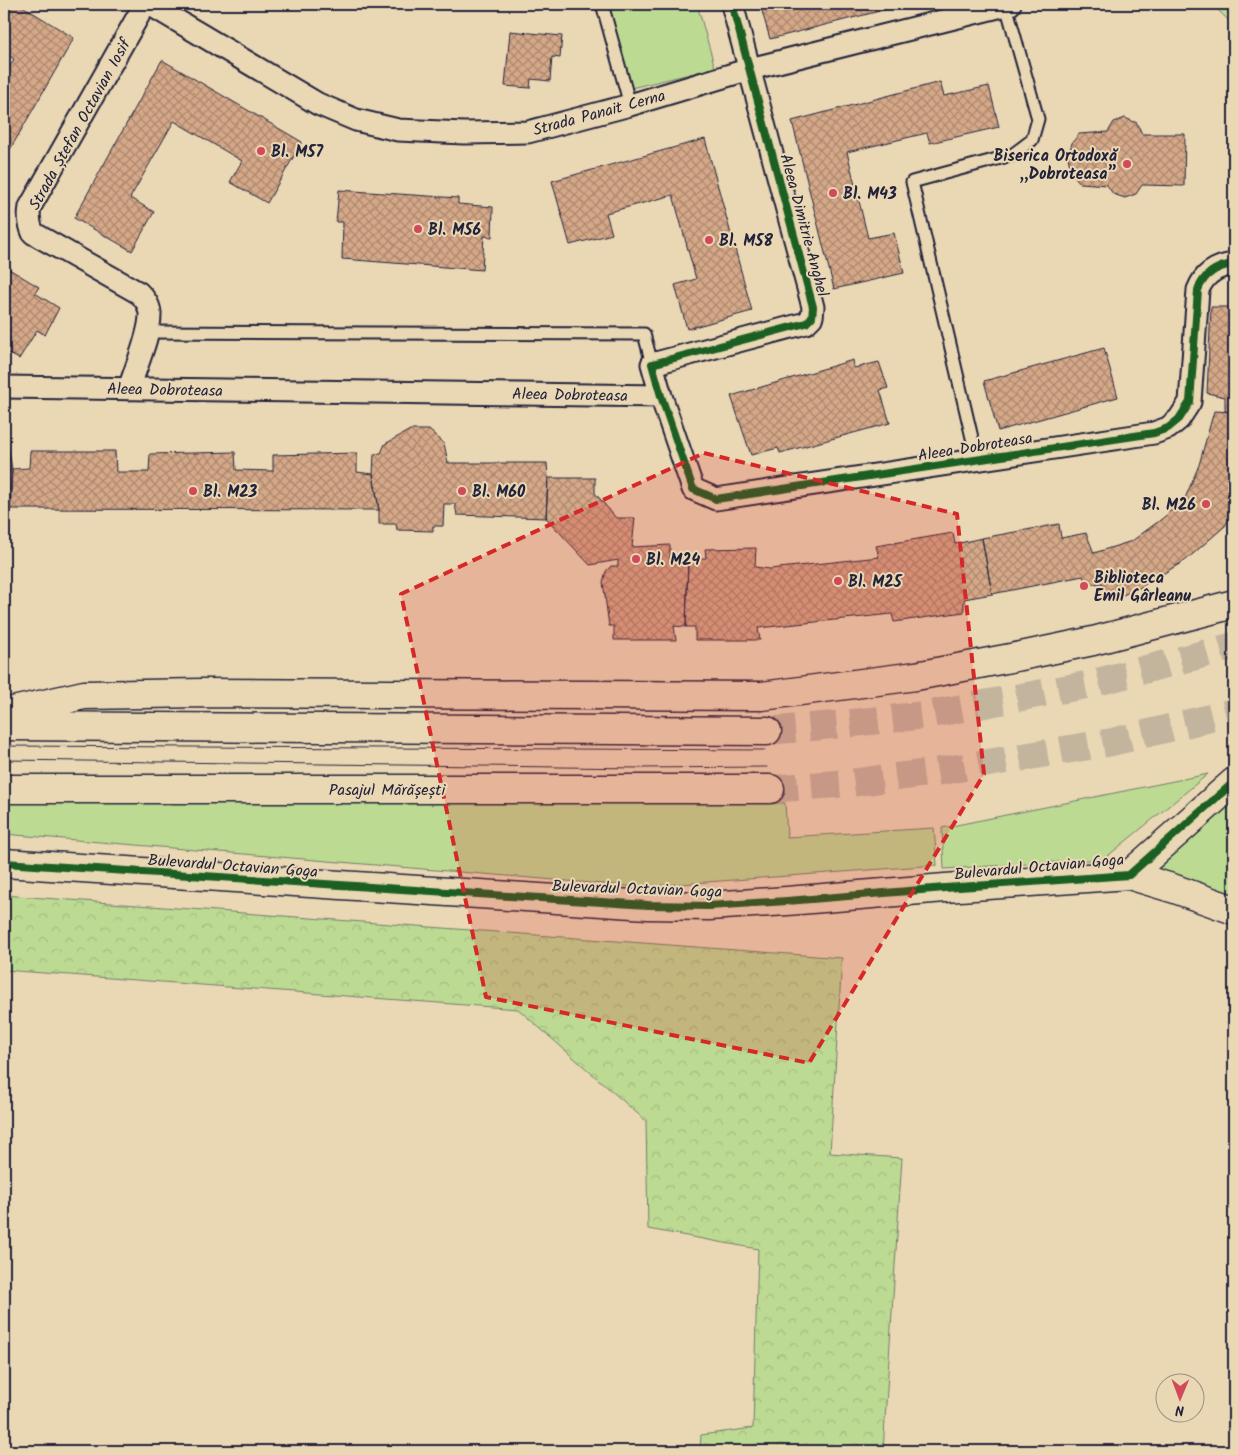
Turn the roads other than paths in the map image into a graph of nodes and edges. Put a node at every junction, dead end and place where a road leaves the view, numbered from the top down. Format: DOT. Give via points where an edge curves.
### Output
graph roads {
  1 [pos="145,4"];
  2 [pos="149,4"];
  3 [pos="602,4"];
  4 [pos="732,4"];
  5 [pos="1008,4"];
  6 [pos="750,69"];
  7 [pos="630,105"];
  8 [pos="1234,264"];
  9 [pos="147,332"];
  10 [pos="652,364"];
  11 [pos="4,387"];
  12 [pos="129,389"];
  13 [pos="661,396"];
  14 [pos="977,460"];
  15 [pos="1234,604"];
  16 [pos="4,713"];
  17 [pos="4,726"];
  18 [pos="767,731"];
  19 [pos="1234,782"];
  20 [pos="4,789"];
  21 [pos="770,789"];
  22 [pos="4,863"];
  23 [pos="1129,875"];
  24 [pos="1234,910"];
  1 -- 9 [label="street, Strada Ștefan Octavian Iosif" via="30,207 28,216 33,233 139,293 145,299 150,314"];
  2 -- 7 [label="street, Strada Panait Cerna" via="318,104 356,120 398,130 528,132"];
  3 -- 7 [label="lane"];
  4 -- 6 [label="street, Aleea Dimitrie Anghel"];
  5 -- 6 [label="street, Strada Panait Cerna"];
  5 -- 14 [label="lane" via="1038,119 1032,140 1012,155 912,182"];
  6 -- 7 [label="street, Strada Panait Cerna"];
  6 -- 10 [label="street, Aleea Dimitrie Anghel" via="813,307 812,317 806,323"];
  8 -- 14 [label="street, Aleea Dobroteasa" via="1212,271 1198,290 1190,402 1179,419 1168,428 1154,433"];
  9 -- 10 [label="lane" via="644,334"];
  9 -- 12 [label="street, Strada Ștefan Octavian Iosif"];
  10 -- 13 [label="street"];
  11 -- 12 [label="street, Aleea Dobroteasa"];
  12 -- 13 [label="street, Aleea Dobroteasa"];
  13 -- 14 [label="street, Aleea Dobroteasa" via="693,489 716,499"];
  15 -- 16 [label="street" via="1093,641 1021,656 916,676 762,696 84,695"];
  17 -- 18 [label="street"];
  19 -- 23 [label="street, Bulevardul Octavian Goga"];
  20 -- 21 [label="street, Pasajul Mărășești"];
  22 -- 23 [label="street, Bulevardul Octavian Goga" via="709,906"];
  23 -- 24 [label="street"];
}
